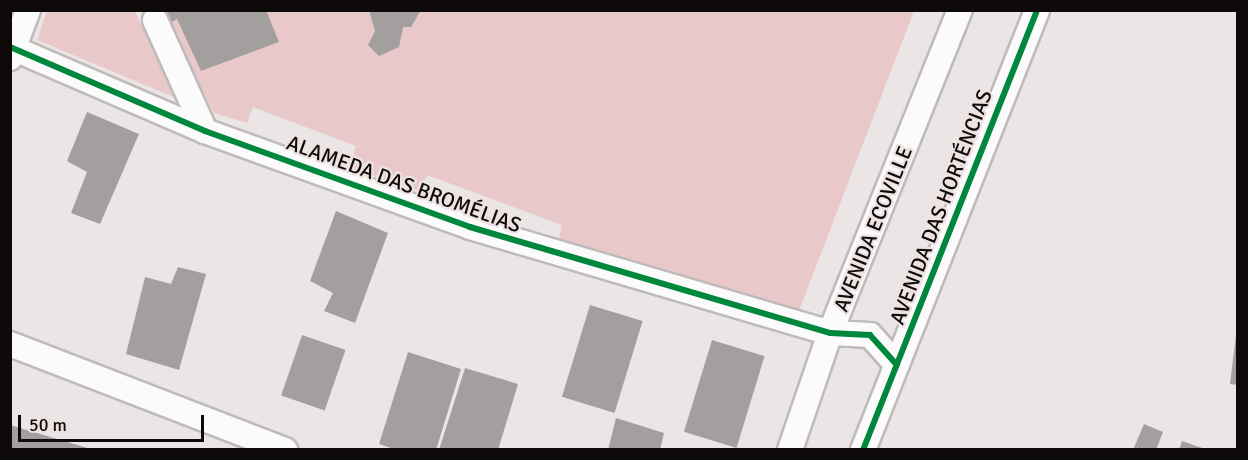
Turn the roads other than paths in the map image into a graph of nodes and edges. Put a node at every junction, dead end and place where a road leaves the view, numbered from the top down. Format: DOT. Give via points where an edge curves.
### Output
graph roads {
  1 [pos="28,10"];
  2 [pos="960,10"];
  3 [pos="1037,10"];
  4 [pos="155,20"];
  5 [pos="12,51"];
  6 [pos="205,131"];
  7 [pos="831,333"];
  8 [pos="10,344"];
  9 [pos="897,365"];
  10 [pos="285,450"];
  11 [pos="790,450"];
  12 [pos="863,450"];
  1 -- 5 [label="street"];
  2 -- 7 [label="street, AVENIDA ECOVILLE"];
  3 -- 9 [label="street, AVENIDA DAS HORTÉNCIAS"];
  4 -- 6 [label="street"];
  5 -- 6 [label="street, ALAMEDA DAS BROMÉLIAS"];
  6 -- 7 [label="street, ALAMEDA DAS BROMÉLIAS" via="544,251"];
  7 -- 9 [label="street, ALAMEDA DAS BROMÉLIAS" via="870,335"];
  7 -- 11 [label="street, AVENIDA ECOVILLE"];
  8 -- 10 [label="street"];
  9 -- 12 [label="street, AVENIDA DAS HORTÉNCIAS"];
}
